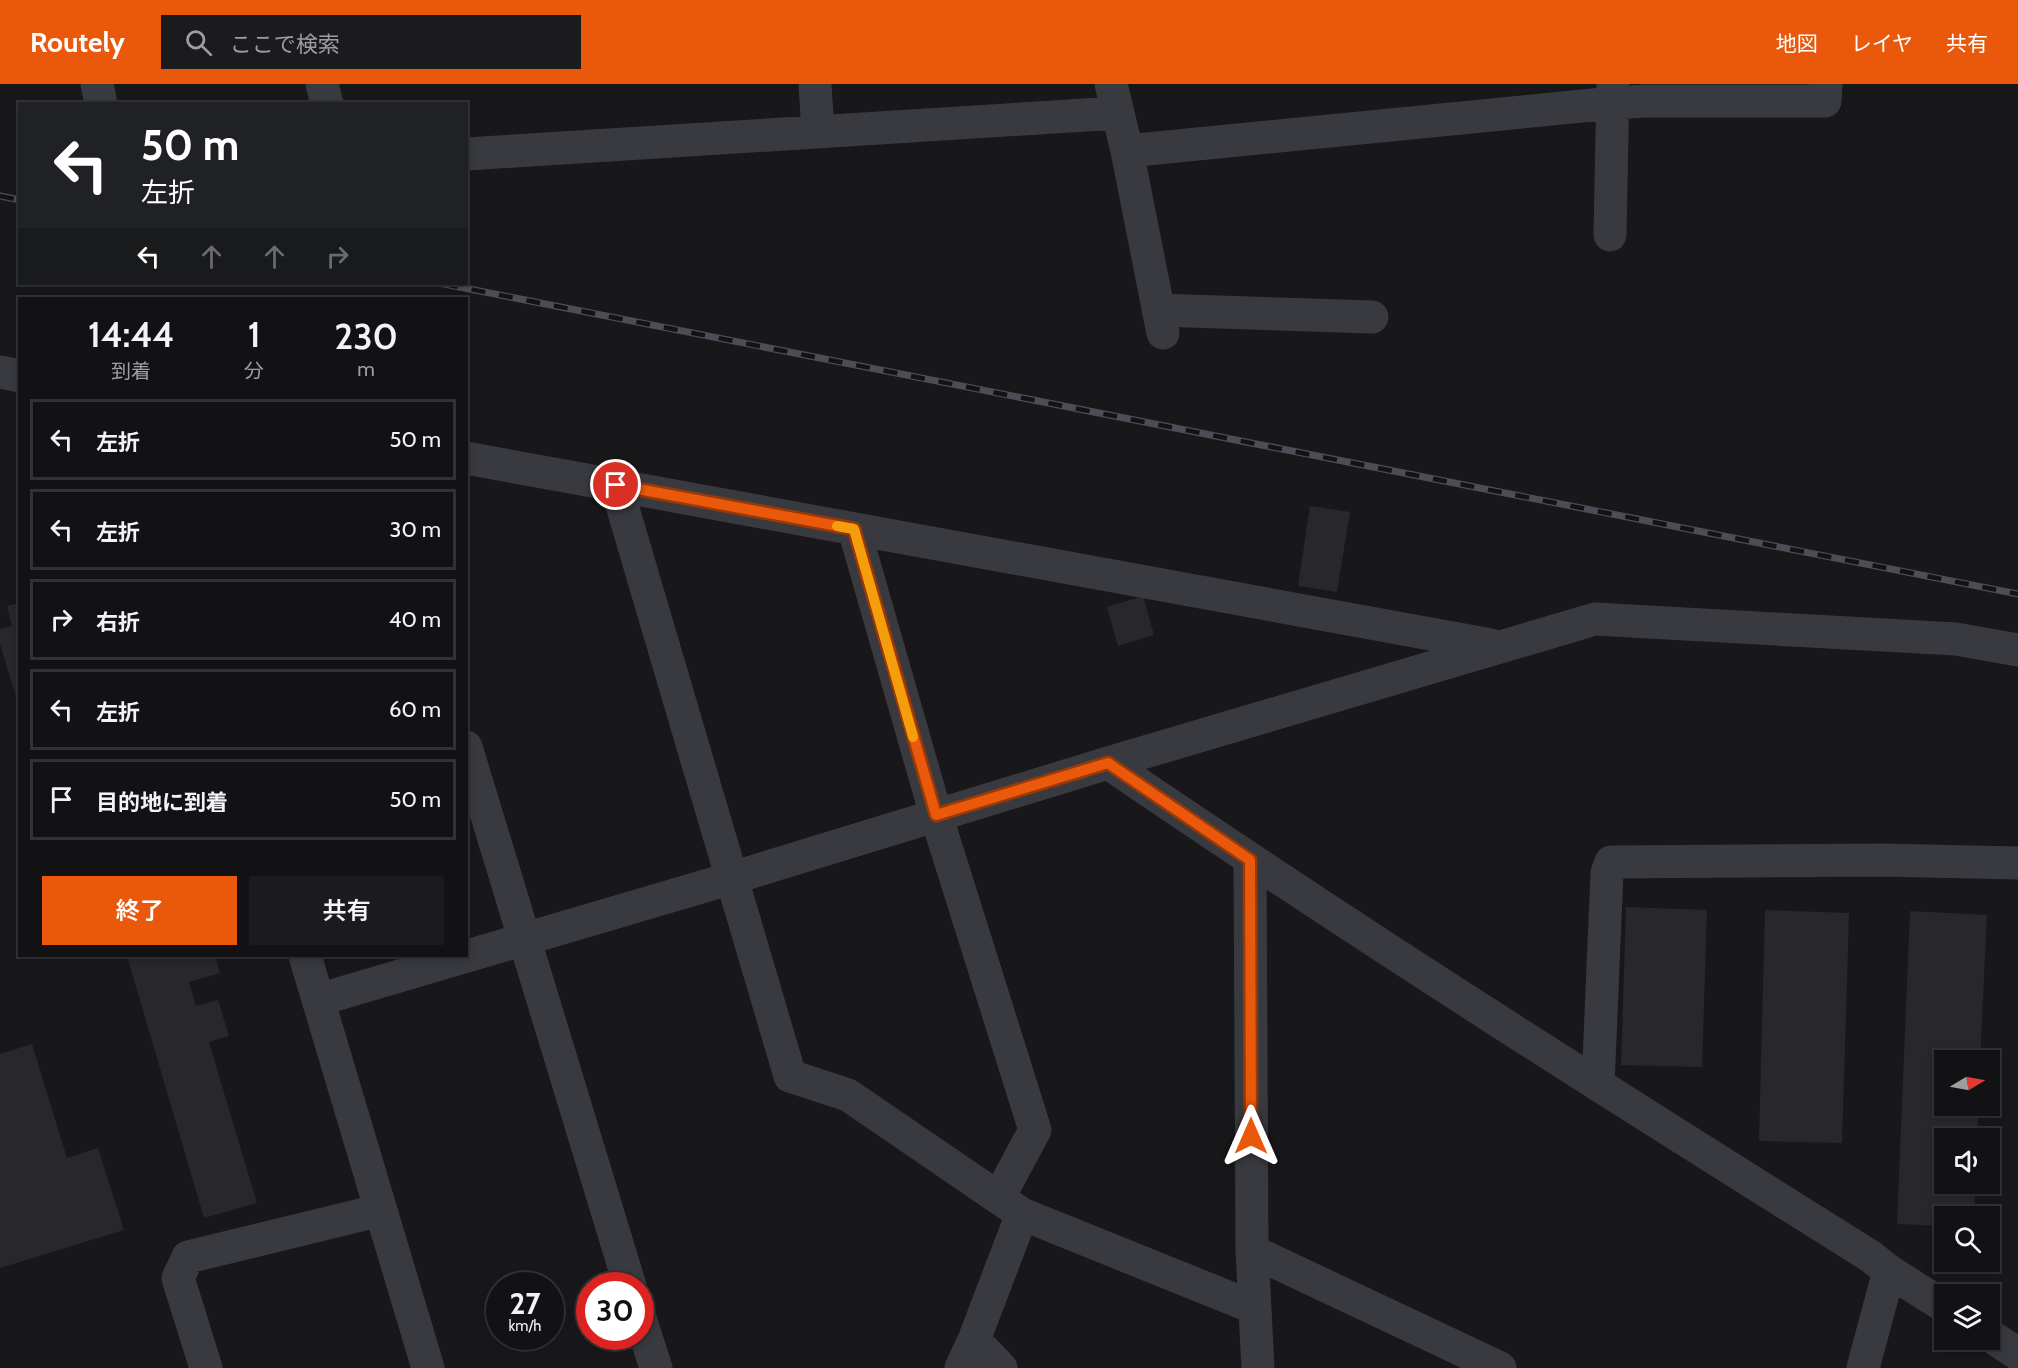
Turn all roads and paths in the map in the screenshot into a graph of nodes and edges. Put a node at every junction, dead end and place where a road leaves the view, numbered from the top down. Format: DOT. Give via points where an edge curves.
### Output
graph roads {
  1 [pos="97,84"];
  2 [pos="322,84"];
  3 [pos="815,84"];
  4 [pos="1826,84"];
  5 [pos="1613,94"];
  6 [pos="1114,99"];
  7 [pos="102,102"];
  8 [pos="326,102"];
  9 [pos="818,132"];
  10 [pos="1127,151"];
  11 [pos="468,154"];
  12 [pos="1610,235"];
  13 [pos="1372,317"];
  14 [pos="0,372"];
  15 [pos="18,376"];
  16 [pos="468,458"];
  17 [pos="616,485"];
  18 [pos="854,529"];
  19 [pos="1499,646"];
  20 [pos="2018,650"];
  21 [pos="468,754"];
  22 [pos="1108,763"];
  23 [pos="936,815"];
  24 [pos="1250,860"];
  25 [pos="2018,863"];
  26 [pos="732,878"];
  27 [pos="525,939"];
  28 [pos="468,956"];
  29 [pos="305,957"];
  30 [pos="464,957"];
  31 [pos="318,1000"];
  32 [pos="1598,1085"];
  33 [pos="1011,1205"];
  34 [pos="381,1210"];
  35 [pos="1252,1251"];
  36 [pos="1889,1271"];
  37 [pos="626,1272"];
  38 [pos="1934,1300"];
  39 [pos="1255,1308"];
  40 [pos="2000,1342"];
  41 [pos="650,1350"];
  42 [pos="967,1354"];
  43 [pos="2018,1354"];
  44 [pos="206,1368"];
  45 [pos="428,1368"];
  46 [pos="656,1368"];
  47 [pos="1001,1368"];
  48 [pos="1258,1368"];
  49 [pos="1500,1368"];
  50 [pos="1863,1368"];
  1 -- 7 [label="street"];
  2 -- 8 [label="street"];
  3 -- 9 [label="street"];
  4 -- 5 [label="street" via="1825,100 1646,101"];
  5 -- 10 [label="street"];
  5 -- 12 [label="street"];
  6 -- 9 [label="street"];
  6 -- 10 [label="street"];
  9 -- 11 [label="street"];
  10 -- 13 [label="street" via="1160,321"];
  14 -- 15 [label="street"];
  16 -- 17 [label="street"];
  17 -- 18 [label="street"];
  17 -- 26 [label="street"];
  18 -- 19 [label="street"];
  18 -- 23 [label="street"];
  19 -- 20 [label="street" via="1595,619 1956,639"];
  19 -- 22 [label="street"];
  21 -- 27 [label="street"];
  22 -- 23 [label="street"];
  22 -- 24 [label="street"];
  23 -- 26 [label="street"];
  23 -- 33 [label="street" via="1035,1130"];
  24 -- 32 [label="street"];
  24 -- 35 [label="street"];
  25 -- 32 [label="street" via="1611,862 1606,873"];
  26 -- 27 [label="street"];
  26 -- 33 [label="street" via="790,1076 848,1095"];
  27 -- 28 [label="street"];
  27 -- 37 [label="street"];
  29 -- 31 [label="street"];
  30 -- 31 [label="street"];
  31 -- 34 [label="street"];
  32 -- 36 [label="street"];
  33 -- 39 [label="street"];
  33 -- 42 [label="street"];
  34 -- 44 [label="street" via="188,1257 178,1278"];
  34 -- 45 [label="street"];
  35 -- 39 [label="street"];
  35 -- 49 [label="street"];
  36 -- 38 [label="street"];
  36 -- 50 [label="street"];
  39 -- 48 [label="street"];
  40 -- 43 [label="street"];
  41 -- 46 [label="street"];
  42 -- 47 [label="street"];
}
